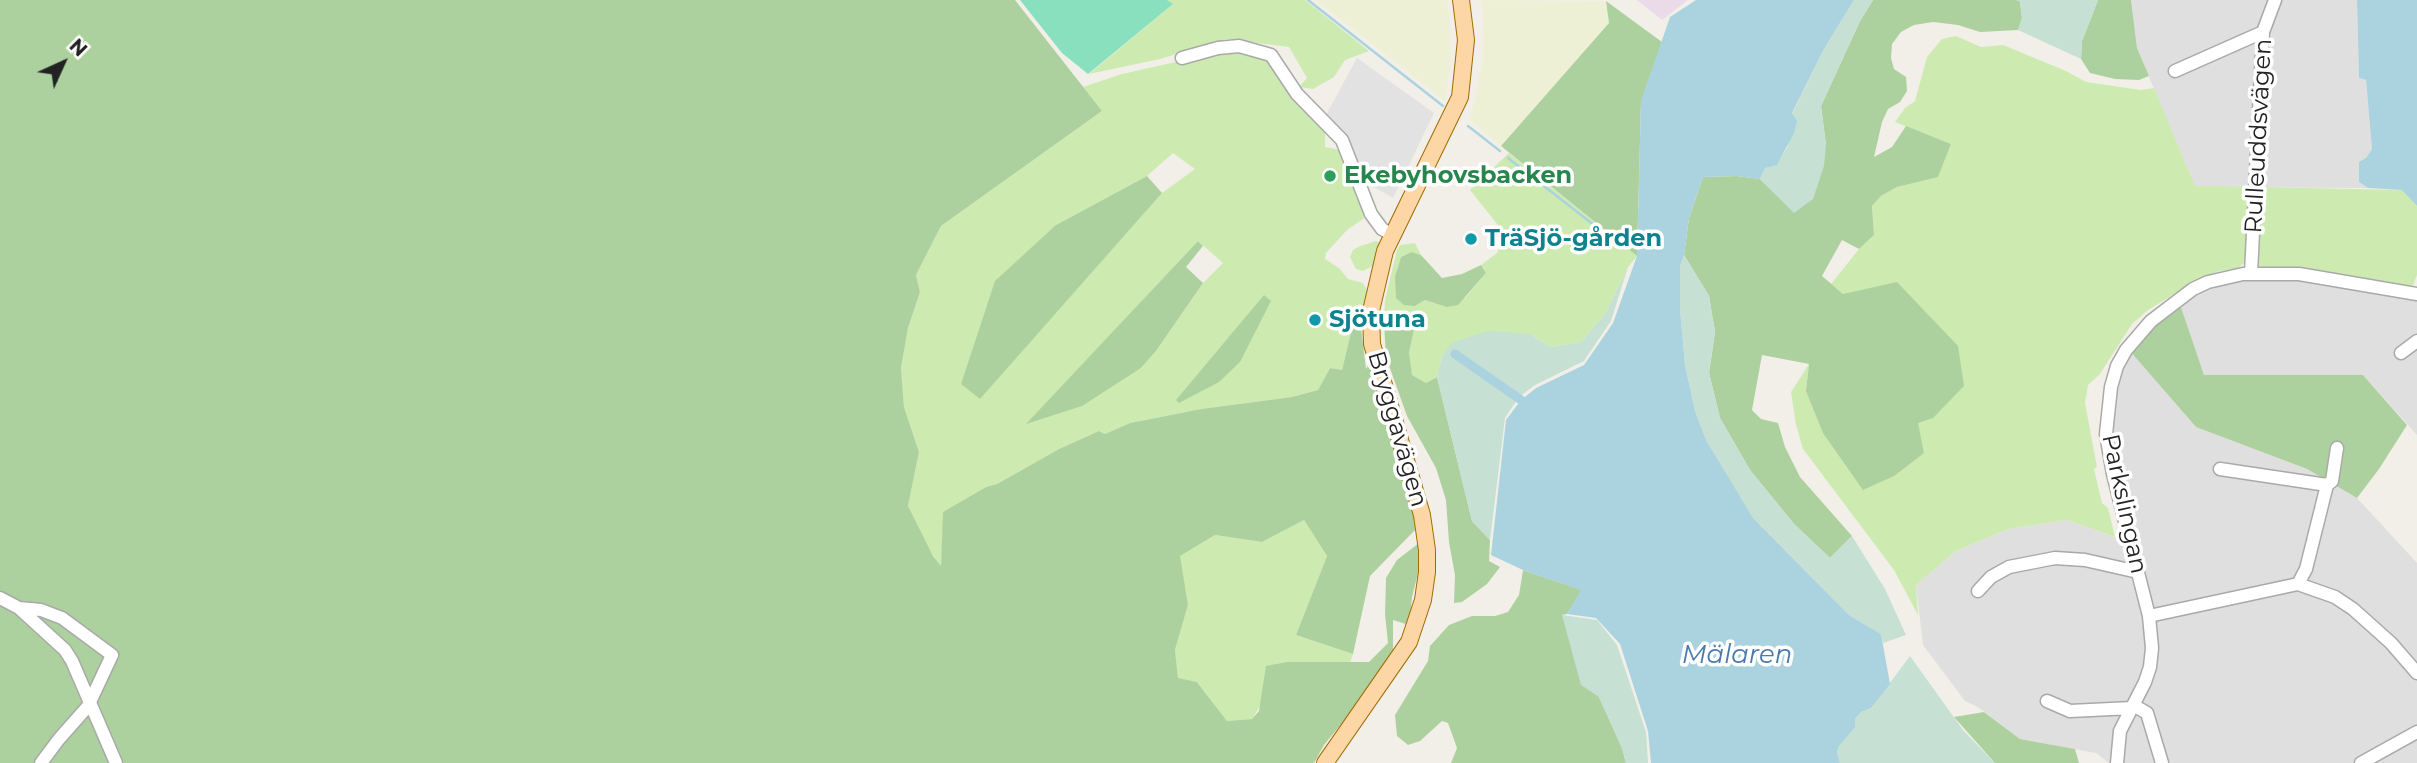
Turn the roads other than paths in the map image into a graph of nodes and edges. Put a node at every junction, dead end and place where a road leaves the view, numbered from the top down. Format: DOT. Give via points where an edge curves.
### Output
graph roads {
  1 [pos="1461,0"];
  2 [pos="2275,0"];
  3 [pos="2263,32"];
  4 [pos="1182,58"];
  5 [pos="2175,71"];
  6 [pos="1393,235"];
  7 [pos="2251,273"];
  8 [pos="2417,293"];
  9 [pos="2417,341"];
  10 [pos="2401,353"];
  11 [pos="2337,448"];
  12 [pos="2220,469"];
  13 [pos="2328,485"];
  14 [pos="2138,572"];
  15 [pos="2298,584"];
  16 [pos="1978,591"];
  17 [pos="0,598"];
  18 [pos="19,608"];
  19 [pos="2149,616"];
  20 [pos="2417,673"];
  21 [pos="2047,701"];
  22 [pos="90,703"];
  23 [pos="2132,706"];
  24 [pos="2417,732"];
  25 [pos="41,763"];
  26 [pos="116,763"];
  27 [pos="1325,763"];
  28 [pos="2117,763"];
  29 [pos="2162,763"];
  30 [pos="2361,763"];
  1 -- 6 [label="main road, Bryggavägen" via="1466,40 1460,97"];
  2 -- 3 [label="street, Rulleuddsvägen"];
  3 -- 5 [label="street"];
  3 -- 7 [label="street, Rulleuddsvägen"];
  4 -- 6 [label="street" via="1239,47 1271,55 1297,94 1342,140 1371,214 1381,229"];
  6 -- 27 [label="main road, Bryggavägen" via="1371,311 1372,344 1422,515 1427,572 1409,642"];
  7 -- 8 [label="street, Parkslingan" via="2299,274"];
  7 -- 14 [label="street, Parkslingan" via="2193,289 2151,320 2117,366 2106,434"];
  9 -- 10 [label="street"];
  11 -- 13 [label="street"];
  12 -- 13 [label="street"];
  13 -- 15 [label="street"];
  14 -- 16 [label="street" via="2055,558 2009,566"];
  14 -- 19 [label="street, Parkslingan"];
  15 -- 19 [label="street"];
  15 -- 20 [label="street" via="2335,597 2353,610"];
  17 -- 18 [label="street"];
  18 -- 22 [label="street" via="65,650"];
  18 -- 22 [label="street" via="62,618 112,655"];
  19 -- 23 [label="street, Parkslingan" via="2150,667"];
  21 -- 23 [label="street" via="2070,711"];
  22 -- 25 [label="street"];
  22 -- 26 [label="street"];
  23 -- 28 [label="street, Parkslingan" via="2120,731"];
  23 -- 29 [label="street" via="2147,713"];
  24 -- 30 [label="street"];
}
